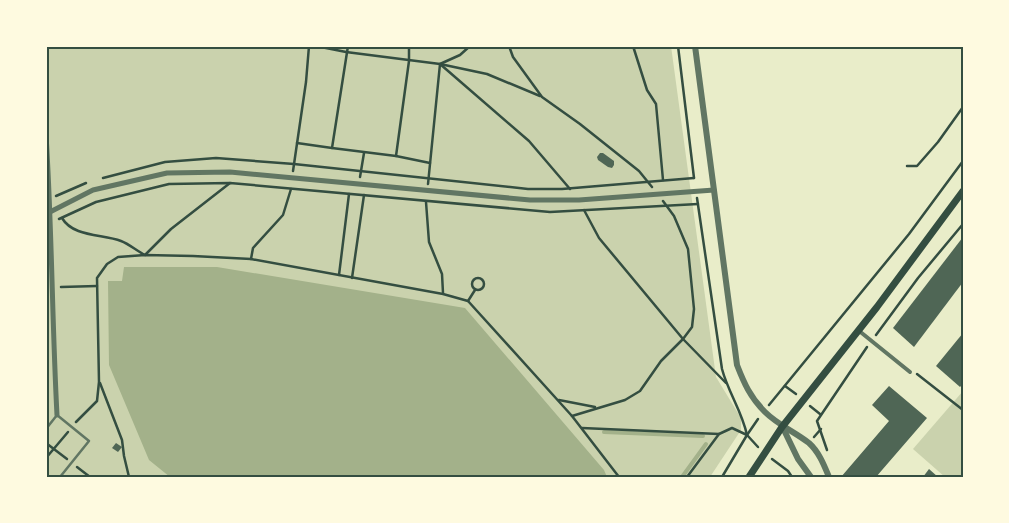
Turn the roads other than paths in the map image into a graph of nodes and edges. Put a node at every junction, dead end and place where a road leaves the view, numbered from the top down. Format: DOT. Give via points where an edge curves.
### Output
graph roads {
  1 [pos="695,46"];
  2 [pos="46,136"];
  3 [pos="714,190"];
  4 [pos="963,191"];
  5 [pos="49,213"];
  6 [pos="858,330"];
  7 [pos="910,372"];
  8 [pos="57,415"];
  9 [pos="782,427"];
  10 [pos="46,429"];
  11 [pos="60,477"];
  12 [pos="749,477"];
  13 [pos="811,477"];
  14 [pos="829,477"];
  1 -- 3 [label="street"];
  2 -- 5 [label="street"];
  3 -- 5 [label="street" via="579,200 530,200 230,172 167,173 94,190"];
  3 -- 9 [label="street" via="737,365 748,391"];
  4 -- 6 [label="main road"];
  5 -- 8 [label="street"];
  6 -- 7 [label="street"];
  6 -- 9 [label="main road"];
  8 -- 10 [label="lane"];
  8 -- 11 [label="lane" via="89,441"];
  9 -- 12 [label="main road"];
  9 -- 13 [label="street"];
  9 -- 14 [label="street" via="810,443 820,455"];
}
